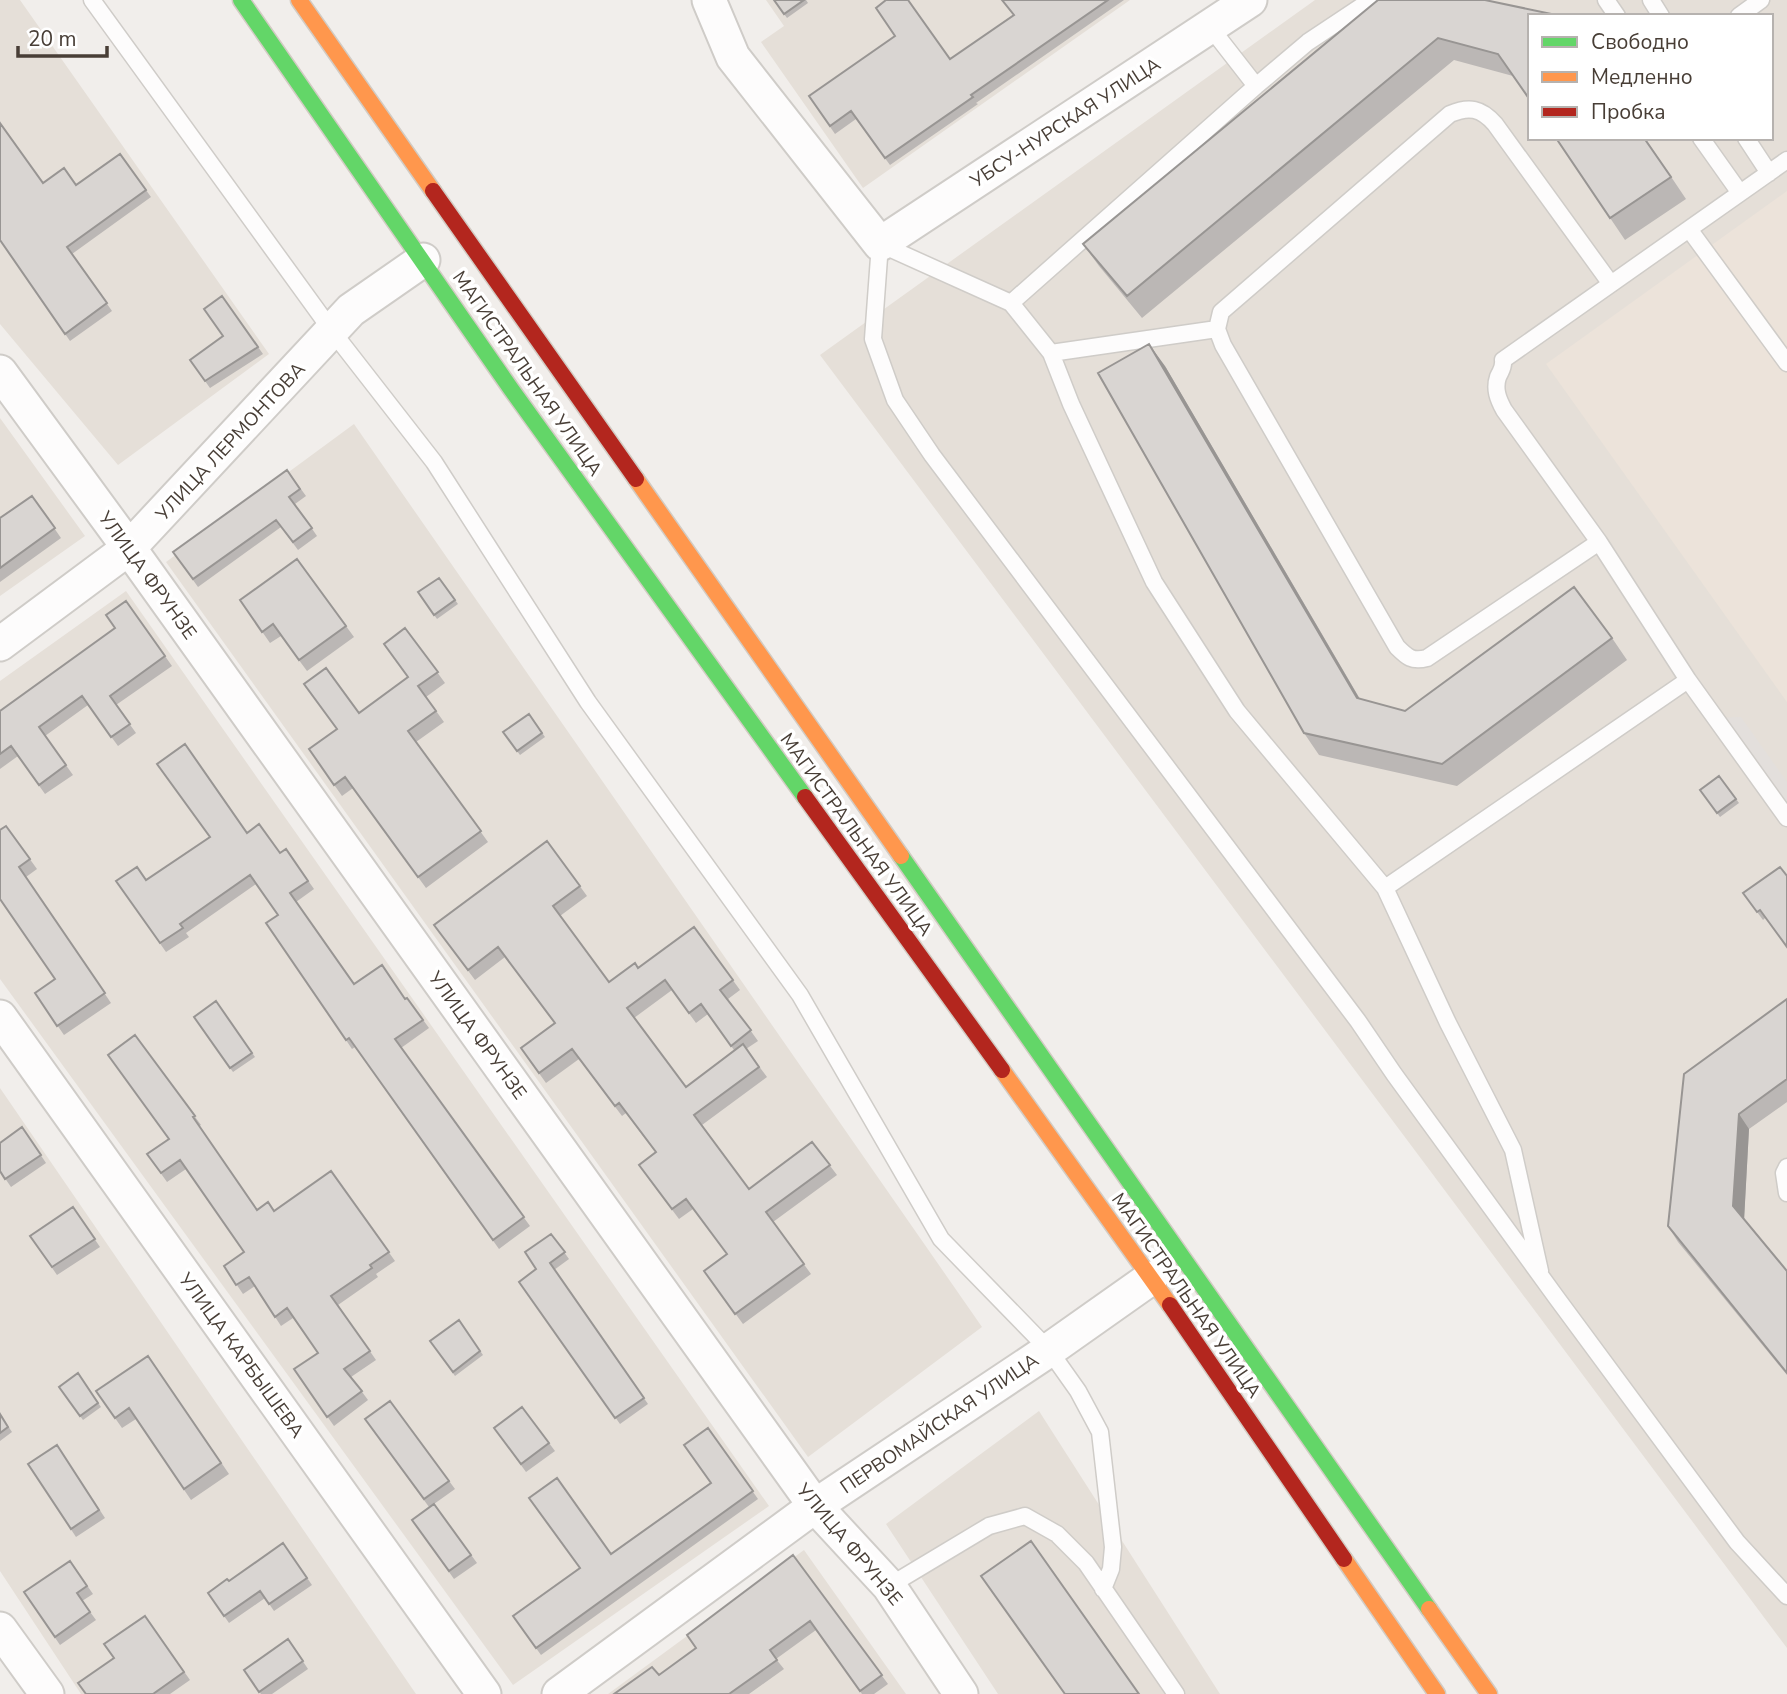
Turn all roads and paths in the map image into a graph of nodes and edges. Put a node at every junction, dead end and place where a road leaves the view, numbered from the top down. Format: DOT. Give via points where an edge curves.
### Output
graph roads {
  1 [pos="92,0"];
  2 [pos="241,0"];
  3 [pos="299,0"];
  4 [pos="709,0"];
  5 [pos="1250,0"];
  6 [pos="1371,0"];
  7 [pos="1761,0"];
  8 [pos="1741,14"];
  9 [pos="1209,27"];
  10 [pos="1256,86"];
  11 [pos="1703,140"];
  12 [pos="1747,140"];
  13 [pos="1787,160"];
  14 [pos="1769,173"];
  15 [pos="1740,193"];
  16 [pos="1689,229"];
  17 [pos="880,244"];
  18 [pos="423,260"];
  19 [pos="1611,284"];
  20 [pos="1011,303"];
  21 [pos="1217,329"];
  22 [pos="332,331"];
  23 [pos="1051,353"];
  24 [pos="1787,363"];
  25 [pos="0,372"];
  26 [pos="1599,542"];
  27 [pos="129,548"];
  28 [pos="0,644"];
  29 [pos="1688,680"];
  30 [pos="1787,818"];
  31 [pos="1385,888"];
  32 [pos="0,1017"];
  33 [pos="1787,1167"];
  34 [pos="1787,1192"];
  35 [pos="1541,1277"];
  36 [pos="1151,1278"];
  37 [pos="1049,1350"];
  38 [pos="815,1506"];
  39 [pos="889,1586"];
  40 [pos="1103,1589"];
  41 [pos="1787,1596"];
  42 [pos="0,1629"];
  43 [pos="47,1694"];
  44 [pos="484,1694"];
  45 [pos="559,1694"];
  46 [pos="961,1694"];
  47 [pos="1176,1694"];
  48 [pos="1437,1694"];
  49 [pos="1489,1694"];
  1 -- 22 [label="lane"];
  2 -- 18 [label="main road, МАГИСТРАЛЬНАЯ УЛИЦА"];
  3 -- 49 [label="main road, МАГИСТРАЛЬНАЯ УЛИЦА"];
  4 -- 17 [label="street" via="733,57"];
  5 -- 9 [label="street, УБСУ-НУРСКАЯ УЛИЦА"];
  6 -- 10 [label="lane" via="1308,42"];
  7 -- 8 [label="lane"];
  9 -- 10 [label="lane"];
  9 -- 17 [label="street, УБСУ-НУРСКАЯ УЛИЦА"];
  10 -- 20 [label="lane"];
  11 -- 15 [label="lane"];
  12 -- 14 [label="lane"];
  13 -- 14 [label="lane"];
  14 -- 15 [label="lane"];
  15 -- 16 [label="lane"];
  16 -- 19 [label="lane"];
  16 -- 24 [label="lane"];
  17 -- 20 [label="lane"];
  17 -- 35 [label="lane" via="873,339 895,400 1350,1010"];
  18 -- 22 [label="street, УЛИЦА ЛЕРМОНТОВА" via="351,310"];
  18 -- 36 [label="main road, МАГИСТРАЛЬНАЯ УЛИЦА"];
  19 -- 21 [label="lane" via="1487,114 1475,108 1462,109 1450,114 1221,312"];
  19 -- 26 [label="lane" via="1503,360 1496,388 1504,410"];
  20 -- 23 [label="lane"];
  21 -- 23 [label="lane"];
  21 -- 26 [label="lane" via="1406,657 1416,661 1427,658"];
  22 -- 27 [label="street, УЛИЦА ЛЕРМОНТОВА"];
  22 -- 37 [label="lane" via="434,462 588,702 800,995 941,1239"];
  23 -- 31 [label="lane" via="1154,582 1237,711"];
  25 -- 27 [label="street, УЛИЦА ФРУНЗЕ"];
  26 -- 29 [label="lane"];
  27 -- 28 [label="street, УЛИЦА ЛЕРМОНТОВА"];
  27 -- 38 [label="street, УЛИЦА ФРУНЗЕ"];
  29 -- 30 [label="lane"];
  29 -- 31 [label="lane"];
  31 -- 35 [label="lane" via="1513,1150"];
  32 -- 44 [label="street, УЛИЦА КАРБЫШЕВА"];
  33 -- 34 [label="lane"];
  35 -- 41 [label="lane" via="1737,1542"];
  36 -- 37 [label="street, ПЕРВОМАЙСКАЯ УЛИЦА"];
  36 -- 48 [label="main road, МАГИСТРАЛЬНАЯ УЛИЦА"];
  37 -- 38 [label="street, ПЕРВОМАЙСКАЯ УЛИЦА"];
  37 -- 40 [label="lane" via="1100,1432 1113,1547"];
  38 -- 39 [label="street, УЛИЦА ФРУНЗЕ"];
  38 -- 45 [label="street, ПЕРВОМАЙСКАЯ УЛИЦА"];
  39 -- 40 [label="lane" via="989,1526 1025,1516 1057,1534 1086,1563"];
  39 -- 46 [label="street, УЛИЦА ФРУНЗЕ"];
  40 -- 47 [label="lane"];
  42 -- 43 [label="street"];
}
